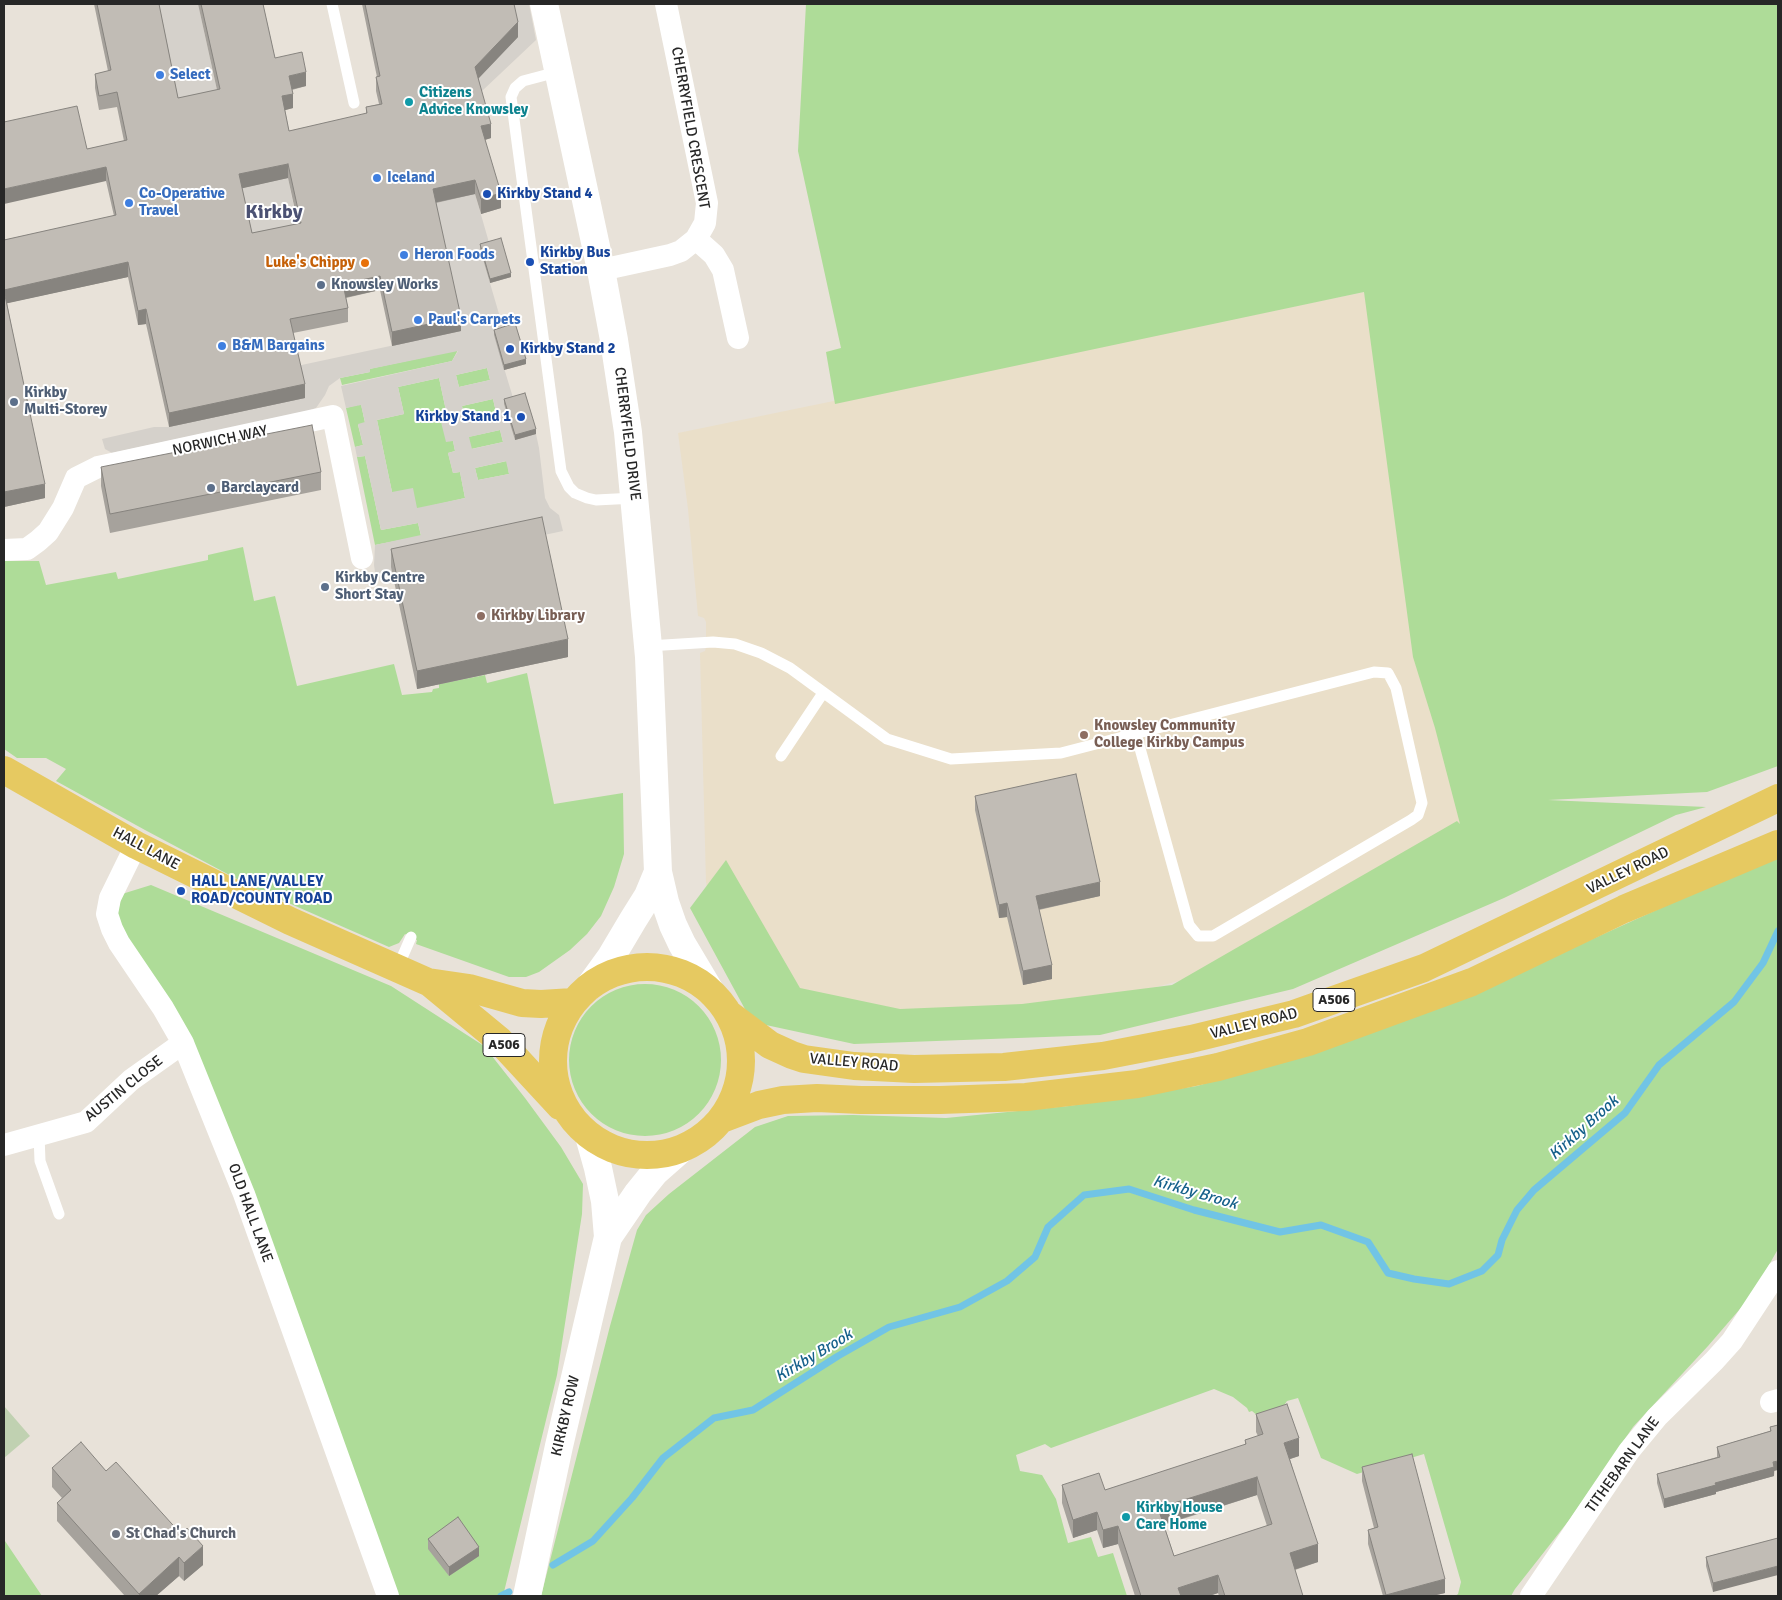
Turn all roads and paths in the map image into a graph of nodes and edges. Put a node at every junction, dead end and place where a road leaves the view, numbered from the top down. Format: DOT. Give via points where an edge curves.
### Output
graph roads {
  1 [pos="332,4"];
  2 [pos="544,4"];
  3 [pos="666,4"];
  4 [pos="558,72"];
  5 [pos="354,103"];
  6 [pos="696,239"];
  7 [pos="601,270"];
  8 [pos="738,338"];
  9 [pos="635,498"];
  10 [pos="4,550"];
  11 [pos="362,558"];
  12 [pos="648,646"];
  13 [pos="823,693"];
  14 [pos="1136,734"];
  15 [pos="781,756"];
  16 [pos="4,770"];
  17 [pos="1778,798"];
  18 [pos="1778,844"];
  19 [pos="136,845"];
  20 [pos="658,872"];
  21 [pos="411,937"];
  22 [pos="397,969"];
  23 [pos="428,982"];
  24 [pos="710,991"];
  25 [pos="582,994"];
  26 [pos="730,1015"];
  27 [pos="183,1043"];
  28 [pos="570,1116"];
  29 [pos="722,1119"];
  30 [pos="38,1135"];
  31 [pos="590,1136"];
  32 [pos="4,1145"];
  33 [pos="680,1150"];
  34 [pos="59,1214"];
  35 [pos="608,1237"];
  36 [pos="1778,1271"];
  37 [pos="388,1596"];
  38 [pos="528,1596"];
  39 [pos="1531,1596"];
  1 -- 5 [label="lane"];
  2 -- 4 [label="street, CHERRYFIELD DRIVE"];
  3 -- 6 [label="street, CHERRYFIELD CRESCENT" via="707,203 705,223"];
  4 -- 7 [label="street, CHERRYFIELD DRIVE"];
  4 -- 9 [label="lane" via="523,81 510,97 561,472 575,493 587,498"];
  6 -- 7 [label="street" via="670,255"];
  6 -- 8 [label="street" via="714,255 723,270"];
  7 -- 9 [label="street, CHERRYFIELD DRIVE" via="628,432"];
  9 -- 12 [label="street, CHERRYFIELD DRIVE"];
  10 -- 11 [label="street, NORWICH WAY" via="27,549 38,541 48,532 63,508 76,478 98,467 333,416"];
  12 -- 13 [label="lane" via="691,642 735,644 761,652 790,668"];
  12 -- 20 [label="street, CHERRYFIELD DRIVE"];
  13 -- 14 [label="lane" via="887,739 951,759 1061,753"];
  13 -- 15 [label="lane"];
  14 -- 14 [label="lane" via="1374,672 1388,673 1396,688 1422,804 1418,815 1411,820 1213,936 1198,936 1189,925"];
  16 -- 19 [label="main road, HALL LANE / A506"];
  17 -- 26 [label="main road, VALLEY ROAD / A506" via="1424,968 1294,1014 1191,1039 1103,1056 1004,1067 854,1066 792,1055 770,1045"];
  18 -- 29 [label="main road, VALLEY ROAD / A506" via="1624,909 1472,982 1308,1042 1218,1067 1137,1084 1026,1097 784,1100 759,1105"];
  19 -- 22 [label="main road, HALL LANE / A506" via="290,921"];
  19 -- 27 [label="street, OLD HALL LANE" via="110,898 108,914 119,943"];
  20 -- 24 [label="street, CHERRYFIELD DRIVE" via="676,931"];
  20 -- 25 [label="street, CHERRYFIELD DRIVE" via="648,896 611,957"];
  21 -- 22 [label="lane"];
  22 -- 23 [label="main road, HALL LANE / A506"];
  23 -- 25 [label="main road, HALL LANE / A506" via="469,988 522,1003 542,1004"];
  23 -- 28 [label="main road, HALL LANE / A506" via="499,1040"];
  24 -- 25 [label="main road, A506" via="683,974 651,966 619,971"];
  24 -- 26 [label="main road, A506"];
  25 -- 28 [label="main road, A506" via="561,1022 554,1046 553,1070 559,1094"];
  26 -- 29 [label="main road, A506" via="739,1041 742,1068 736,1095"];
  27 -- 30 [label="street, AUSTIN CLOSE" via="131,1080 86,1122"];
  27 -- 37 [label="street, OLD HALL LANE" via="244,1194"];
  28 -- 31 [label="main road, A506"];
  29 -- 33 [label="main road, A506" via="703,1138"];
  30 -- 32 [label="street, AUSTIN CLOSE"];
  30 -- 34 [label="lane" via="40,1161"];
  31 -- 33 [label="main road, A506" via="617,1151 648,1156"];
  31 -- 35 [label="street, KIRKBY ROW" via="605,1201"];
  33 -- 35 [label="street, KIRKBY ROW" via="638,1193"];
  35 -- 38 [label="street, KIRKBY ROW"];
  36 -- 39 [label="street, TITHEBARN LANE" via="1732,1341 1657,1417 1629,1451"];
}
